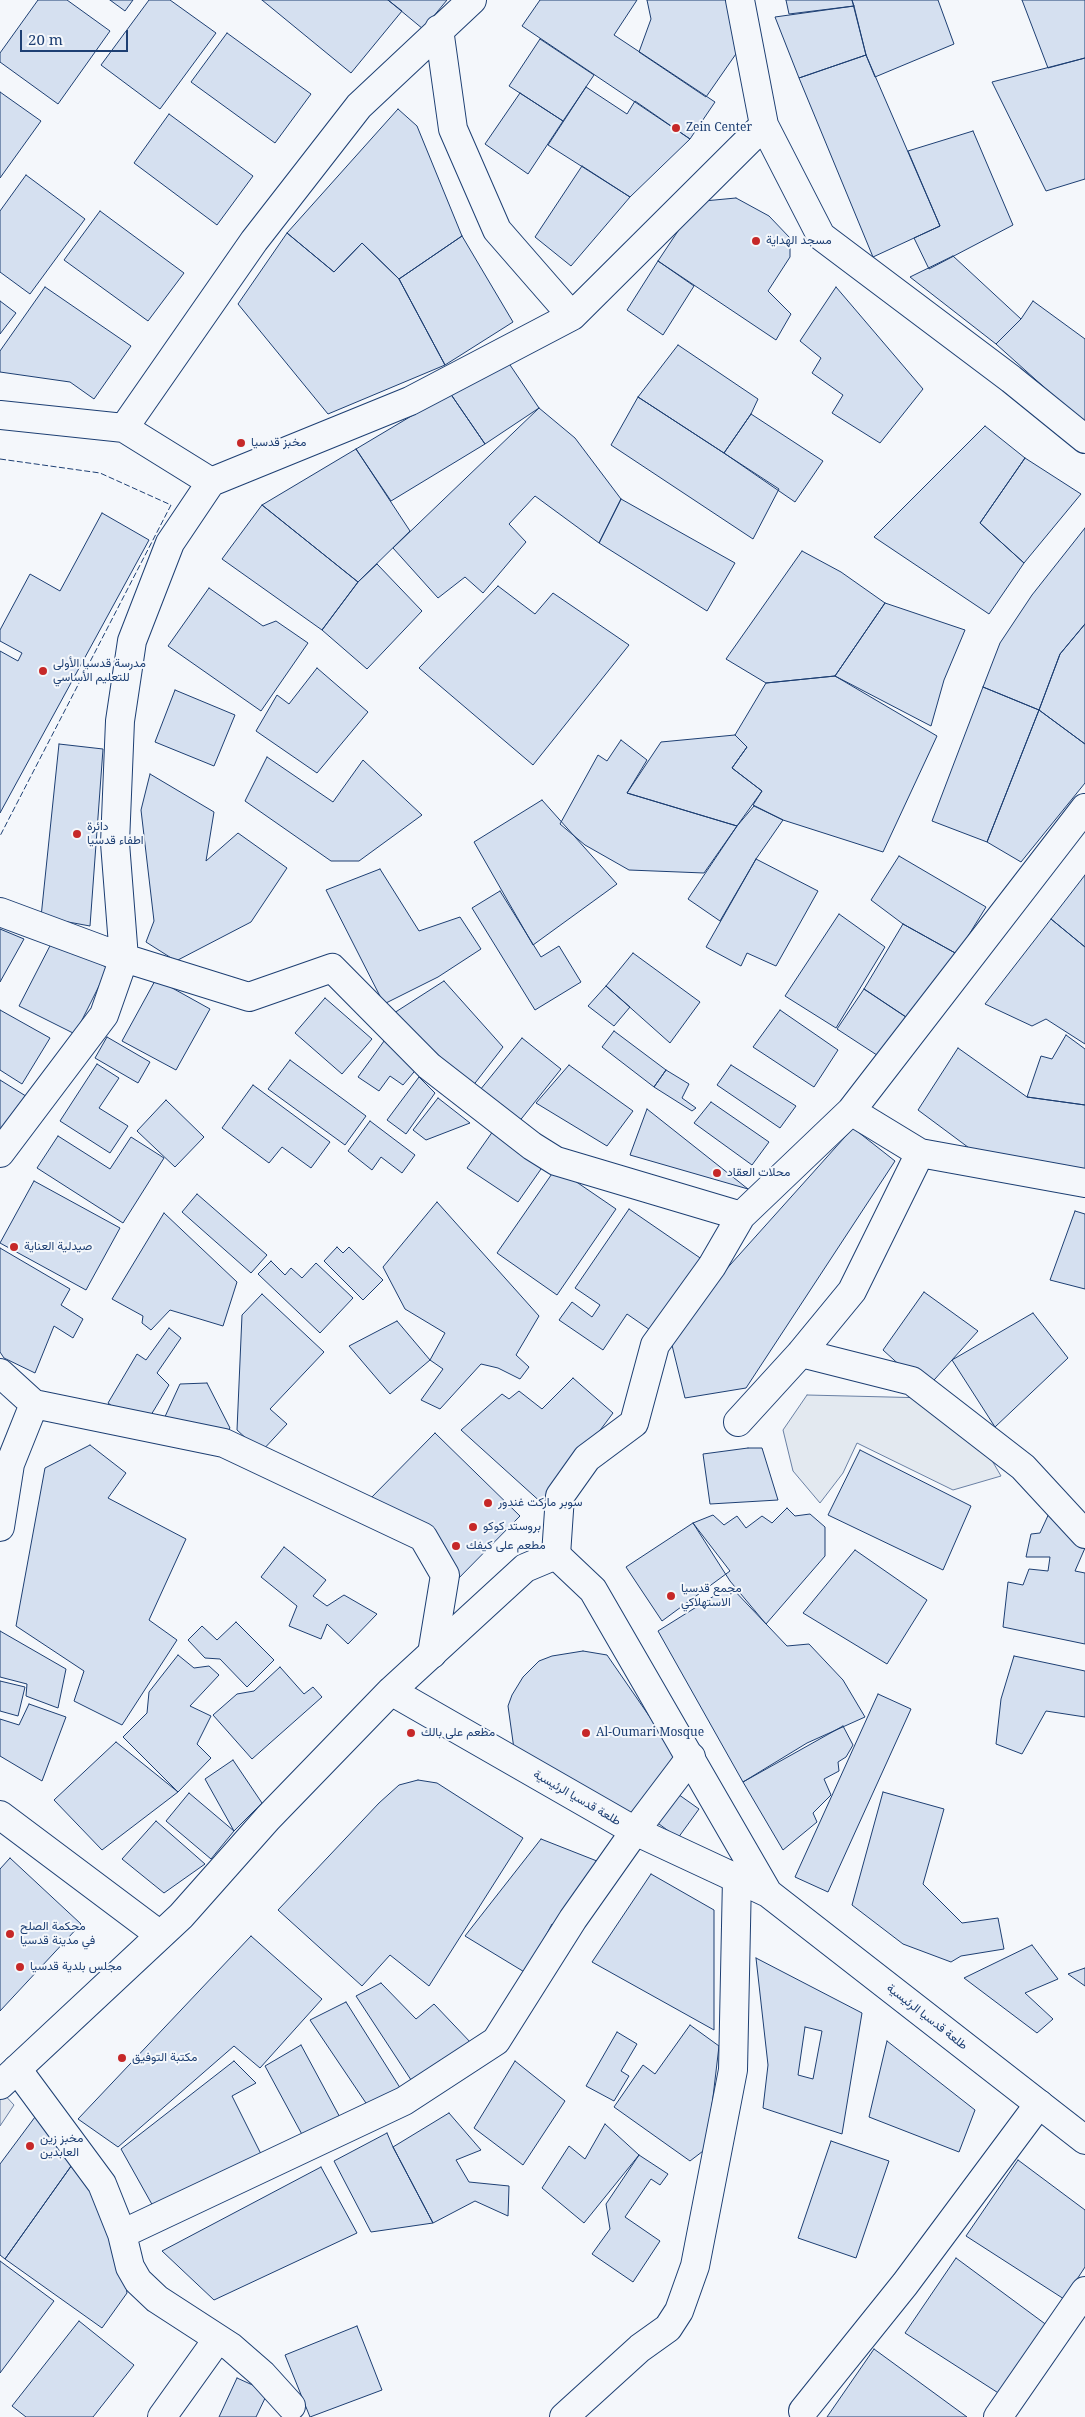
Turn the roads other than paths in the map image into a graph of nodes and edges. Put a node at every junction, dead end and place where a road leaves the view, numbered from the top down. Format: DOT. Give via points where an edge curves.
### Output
graph roads {
  1 [pos="472,0"];
  2 [pos="740,0"];
  3 [pos="439,29"];
  4 [pos="764,125"];
  5 [pos="572,316"];
  6 [pos="0,415"];
  7 [pos="124,428"];
  8 [pos="1085,439"];
  9 [pos="211,482"];
  10 [pos="1085,808"];
  11 [pos="0,912"];
  12 [pos="124,958"];
  13 [pos="851,1111"];
  14 [pos="0,1153"];
  15 [pos="920,1154"];
  16 [pos="1085,1183"];
  17 [pos="741,1216"];
  18 [pos="801,1353"];
  19 [pos="0,1373"];
  20 [pos="34,1404"];
  21 [pos="738,1422"];
  22 [pos="5,1464"];
  23 [pos="0,1527"];
  24 [pos="1085,1534"];
  25 [pos="556,1555"];
  26 [pos="432,1654"];
  27 [pos="391,1691"];
  28 [pos="691,1757"];
  29 [pos="0,1815"];
  30 [pos="635,1831"];
  31 [pos="737,1878"];
  32 [pos="768,1893"];
  33 [pos="160,1935"];
  34 [pos="8,2077"];
  35 [pos="1039,2104"];
  36 [pos="1085,2140"];
  37 [pos="122,2234"];
  38 [pos="1085,2291"];
  39 [pos="217,2340"];
  40 [pos="291,2406"];
  41 [pos="803,2411"];
  42 [pos="162,2417"];
  43 [pos="564,2417"];
  44 [pos="998,2417"];
  1 -- 3 [label="street"];
  2 -- 4 [label="street"];
  3 -- 5 [label="street" via="453,129 497,230"];
  3 -- 7 [label="street" via="359,106 254,240"];
  4 -- 5 [label="street"];
  4 -- 8 [label="street" via="821,236"];
  5 -- 9 [label="street" via="410,401"];
  6 -- 7 [label="street"];
  7 -- 9 [label="street"];
  9 -- 12 [label="street" via="170,543 132,641 120,722 116,843"];
  10 -- 13 [label="street"];
  11 -- 12 [label="street"];
  12 -- 14 [label="street" via="104,1016"];
  12 -- 17 [label="street" via="249,996 332,968 429,1066 556,1161"];
  13 -- 15 [label="street"];
  13 -- 17 [label="street"];
  15 -- 16 [label="street"];
  15 -- 18 [label="street" via="852,1292"];
  17 -- 25 [label="street" via="712,1266 655,1345 634,1423 587,1458 560,1496"];
  18 -- 21 [label="street"];
  18 -- 24 [label="street" via="912,1381 1023,1467"];
  19 -- 20 [label="street"];
  20 -- 22 [label="street"];
  20 -- 26 [label="street" via="224,1443 423,1537 445,1575"];
  22 -- 23 [label="street"];
  25 -- 26 [label="street" via="525,1568"];
  25 -- 28 [label="street, طلعة قدسيا الرئيسية" via="592,1590"];
  26 -- 27 [label="street"];
  27 -- 30 [label="street, طلعة قدسيا الرئيسية"];
  27 -- 33 [label="street"];
  28 -- 30 [label="street"];
  28 -- 32 [label="street, طلعة قدسيا الرئيسية"];
  29 -- 33 [label="street"];
  30 -- 31 [label="street, طلعة قدسيا الرئيسية"];
  30 -- 37 [label="street" via="573,1919 496,2041 404,2101"];
  31 -- 32 [label="street, طلعة قدسيا الرئيسية"];
  31 -- 43 [label="street" via="733,2070 695,2266 679,2311 668,2328 640,2348"];
  32 -- 35 [label="street, طلعة قدسيا الرئيسية"];
  33 -- 34 [label="street"];
  34 -- 37 [label="street" via="102,2184"];
  35 -- 36 [label="street, طلعة قدسيا الرئيسية"];
  35 -- 41 [label="street" via="905,2284"];
  37 -- 39 [label="street" via="130,2267 138,2281 157,2299"];
  38 -- 44 [label="street"];
  39 -- 40 [label="street" via="231,2347 262,2374"];
  39 -- 42 [label="street"];
}
